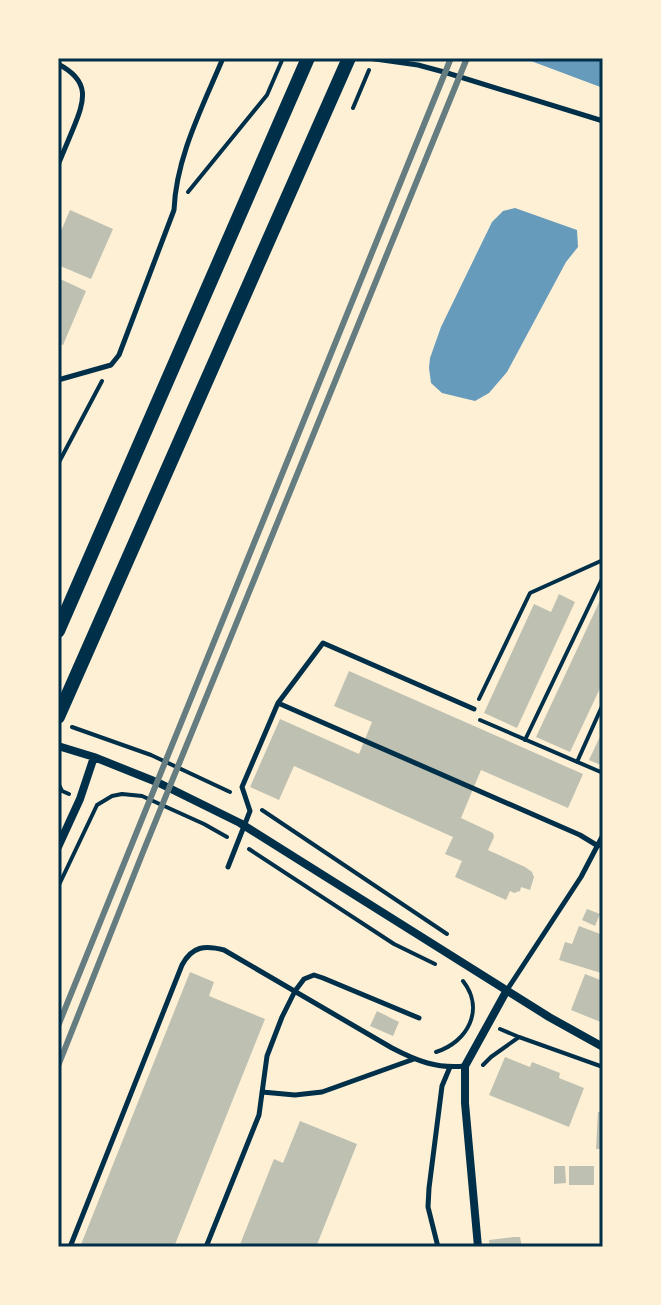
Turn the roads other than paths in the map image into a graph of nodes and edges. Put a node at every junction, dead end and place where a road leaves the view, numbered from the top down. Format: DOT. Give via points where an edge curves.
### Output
graph roads {
  1 [pos="223,58"];
  2 [pos="308,58"];
  3 [pos="349,58"];
  4 [pos="368,58"];
  5 [pos="58,64"];
  6 [pos="603,121"];
  7 [pos="58,165"];
  8 [pos="58,380"];
  9 [pos="58,631"];
  10 [pos="278,703"];
  11 [pos="474,709"];
  12 [pos="64,722"];
  13 [pos="58,746"];
  14 [pos="94,757"];
  15 [pos="603,835"];
  16 [pos="598,846"];
  17 [pos="58,847"];
  18 [pos="228,867"];
  19 [pos="507,990"];
  20 [pos="295,991"];
  21 [pos="419,1018"];
  22 [pos="603,1047"];
  23 [pos="414,1059"];
  24 [pos="465,1066"];
  25 [pos="450,1067"];
  26 [pos="262,1092"];
  27 [pos="70,1247"];
  28 [pos="206,1247"];
  29 [pos="438,1247"];
  30 [pos="478,1247"];
  1 -- 8 [label="lane" via="119,355 111,365"];
  2 -- 9 [label="main road"];
  3 -- 12 [label="main road"];
  4 -- 6 [label="lane" via="418,65"];
  5 -- 7 [label="lane" via="73,73 83,96"];
  10 -- 11 [label="lane" via="323,643"];
  10 -- 16 [label="lane"];
  10 -- 18 [label="lane" via="242,787 250,811"];
  13 -- 14 [label="street"];
  14 -- 17 [label="street"];
  14 -- 19 [label="street" via="213,808"];
  15 -- 16 [label="lane"];
  16 -- 19 [label="lane"];
  19 -- 22 [label="street"];
  19 -- 24 [label="street"];
  20 -- 21 [label="lane" via="314,975"];
  20 -- 23 [label="lane"];
  20 -- 26 [label="lane" via="267,1056"];
  20 -- 27 [label="lane" via="224,950 202,946 185,958"];
  23 -- 25 [label="lane"];
  23 -- 26 [label="lane" via="322,1092"];
  24 -- 25 [label="lane"];
  24 -- 30 [label="street"];
  25 -- 29 [label="lane" via="442,1086 429,1188"];
  26 -- 28 [label="lane" via="259,1115"];
}
